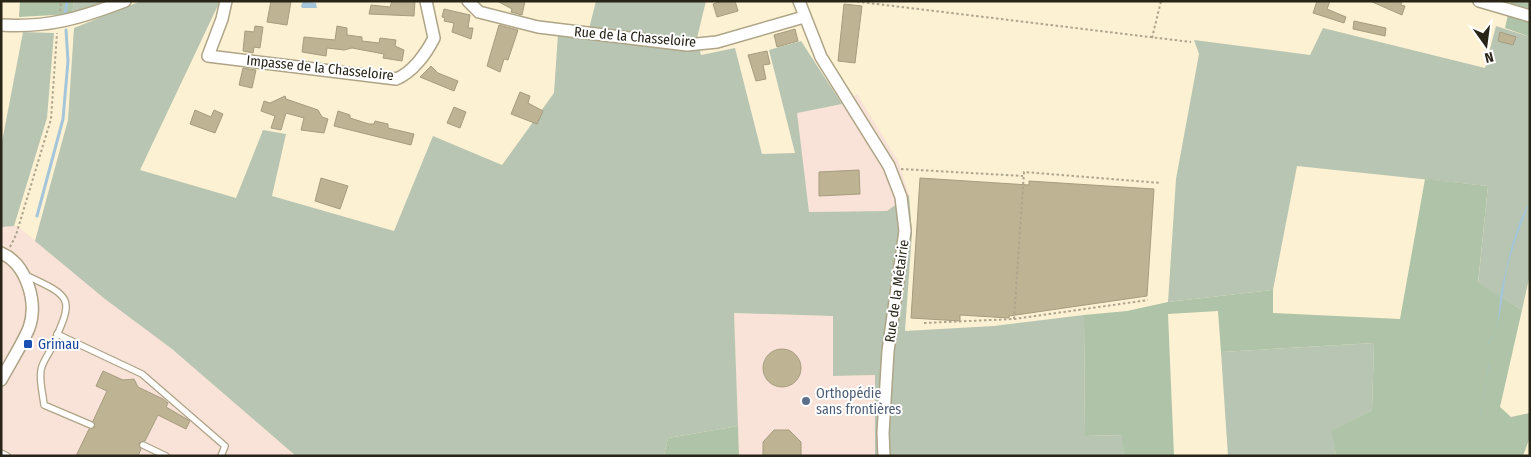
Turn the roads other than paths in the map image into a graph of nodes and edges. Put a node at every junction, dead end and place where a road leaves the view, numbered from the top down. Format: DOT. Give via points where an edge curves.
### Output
graph roads {
  1 [pos="124,1"];
  2 [pos="226,1"];
  3 [pos="426,1"];
  4 [pos="468,1"];
  5 [pos="799,1"];
  6 [pos="1479,1"];
  7 [pos="1509,5"];
  8 [pos="1530,16"];
  9 [pos="804,17"];
  10 [pos="1,25"];
  11 [pos="6,252"];
  12 [pos="23,274"];
  13 [pos="57,334"];
  14 [pos="1,380"];
  15 [pos="91,425"];
  16 [pos="143,446"];
  17 [pos="1,453"];
  18 [pos="7,456"];
  19 [pos="166,456"];
  20 [pos="221,456"];
  21 [pos="884,456"];
  1 -- 10 [label="street" via="58,23"];
  2 -- 3 [label="street, Impasse de la Chasseloire" via="208,56 396,79 405,76 428,50 434,38"];
  4 -- 9 [label="street, Rue de la Chasseloire" via="479,12 538,27 687,45 717,42"];
  5 -- 9 [label="street, Rue de la Métairie"];
  6 -- 7 [label="street"];
  7 -- 8 [label="street"];
  9 -- 21 [label="street, Rue de la Métairie" via="821,57 892,173 901,197 905,231 888,351"];
  11 -- 12 [label="street"];
  12 -- 13 [label="lane" via="53,288 65,298 67,310"];
  12 -- 14 [label="street" via="32,298 30,327"];
  13 -- 15 [label="lane" via="41,370 44,405"];
  13 -- 20 [label="lane" via="142,374 225,446"];
  16 -- 19 [label="lane"];
  17 -- 18 [label="lane"];
}
